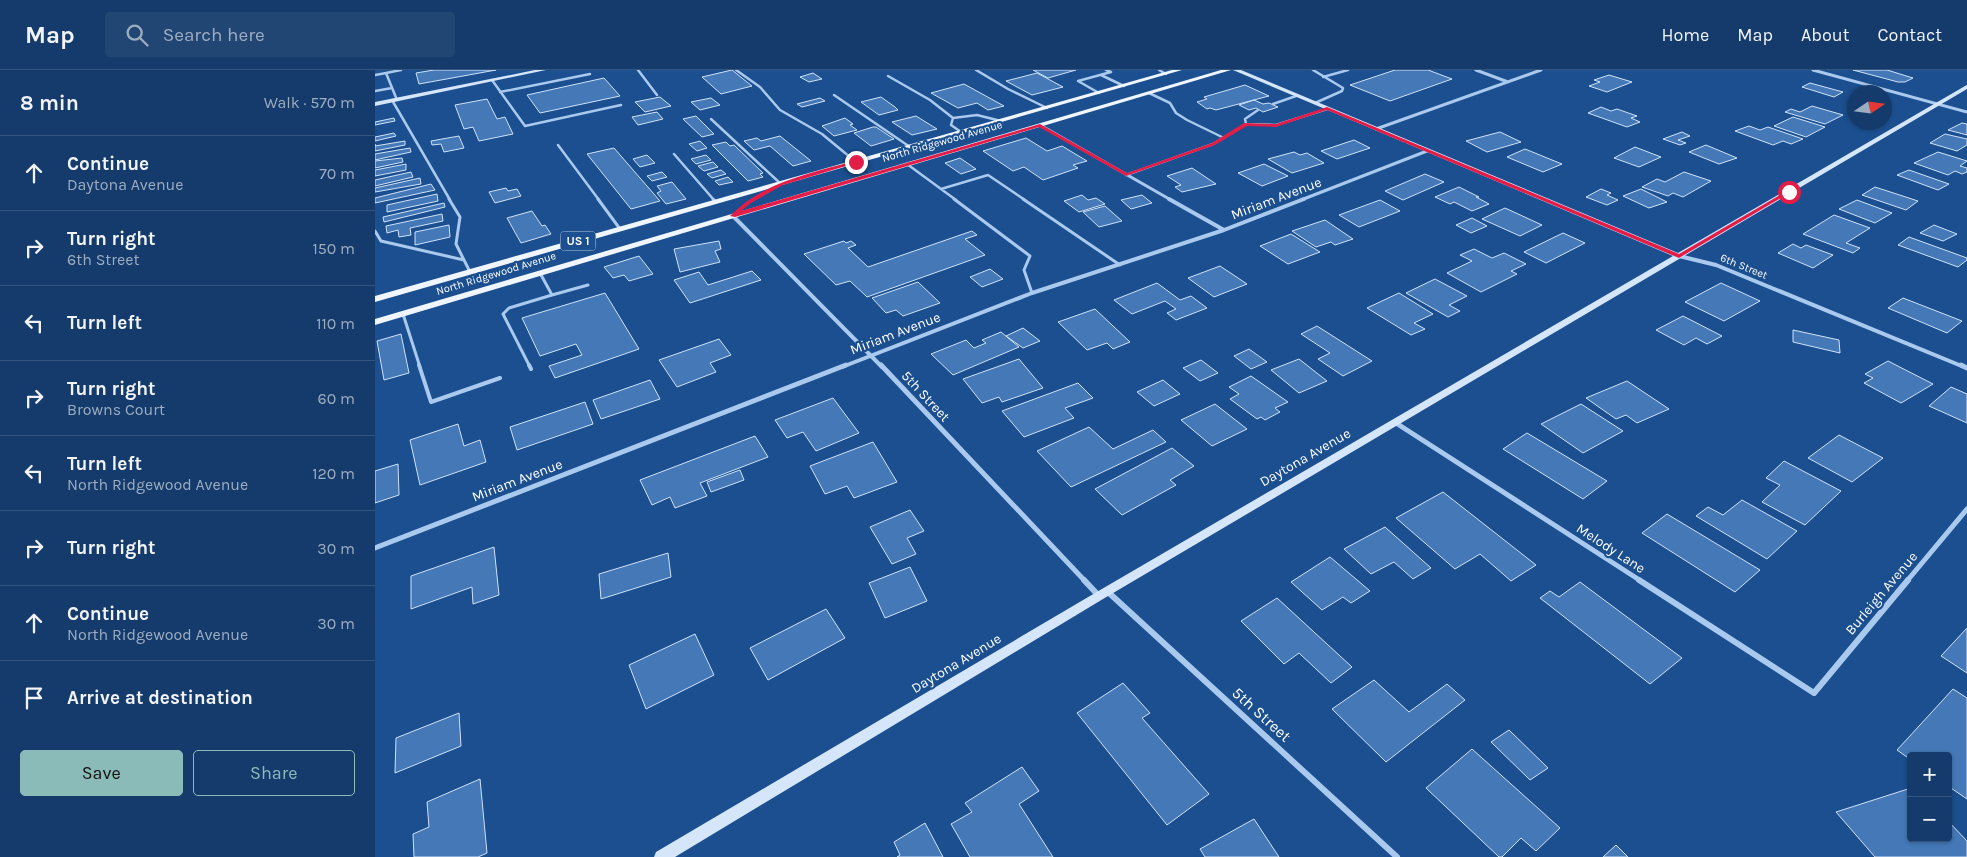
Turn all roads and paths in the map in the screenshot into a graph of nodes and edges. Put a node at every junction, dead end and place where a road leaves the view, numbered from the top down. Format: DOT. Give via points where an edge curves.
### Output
graph roads {
  1 [pos="401,70"];
  2 [pos="543,70"];
  3 [pos="638,70"];
  4 [pos="736,70"];
  5 [pos="976,70"];
  6 [pos="1106,70"];
  7 [pos="1179,70"];
  8 [pos="1228,70"];
  9 [pos="1236,70"];
  10 [pos="1313,70"];
  11 [pos="1348,70"];
  12 [pos="1476,70"];
  13 [pos="1541,70"];
  14 [pos="1813,70"];
  15 [pos="1163,72"];
  16 [pos="386,73"];
  17 [pos="590,74"];
  18 [pos="375,75"];
  19 [pos="1101,75"];
  20 [pos="888,76"];
  21 [pos="1323,77"];
  22 [pos="492,80"];
  23 [pos="1509,82"];
  24 [pos="1124,86"];
  25 [pos="1967,87"];
  26 [pos="392,88"];
  27 [pos="375,91"];
  28 [pos="501,92"];
  29 [pos="1099,93"];
  30 [pos="1149,93"];
  31 [pos="657,95"];
  32 [pos="835,95"];
  33 [pos="1296,96"];
  34 [pos="394,100"];
  35 [pos="1315,103"];
  36 [pos="375,104"];
  37 [pos="1273,104"];
  38 [pos="1939,104"];
  39 [pos="621,105"];
  40 [pos="1047,108"];
  41 [pos="1327,109"];
  42 [pos="1258,110"];
  43 [pos="1967,112"];
  44 [pos="953,118"];
  45 [pos="711,119"];
  46 [pos="1001,121"];
  47 [pos="1246,124"];
  48 [pos="1040,126"];
  49 [pos="1375,129"];
  50 [pos="961,132"];
  51 [pos="1224,138"];
  52 [pos="559,145"];
  53 [pos="910,147"];
  54 [pos="1427,151"];
  55 [pos="674,154"];
  56 [pos="856,162"];
  57 [pos="907,164"];
  58 [pos="1126,175"];
  59 [pos="781,184"];
  60 [pos="941,190"];
  61 [pos="716,202"];
  62 [pos="733,216"];
  63 [pos="621,229"];
  64 [pos="1224,230"];
  65 [pos="375,231"];
  66 [pos="679,231"];
  67 [pos="1679,256"];
  68 [pos="464,260"];
  69 [pos="1120,265"];
  70 [pos="470,272"];
  71 [pos="540,273"];
  72 [pos="589,285"];
  73 [pos="1031,292"];
  74 [pos="552,295"];
  75 [pos="375,299"];
  76 [pos="403,314"];
  77 [pos="375,322"];
  78 [pos="870,354"];
  79 [pos="1967,368"];
  80 [pos="531,369"];
  81 [pos="501,378"];
  82 [pos="1396,423"];
  83 [pos="1967,509"];
  84 [pos="375,548"];
  85 [pos="1103,594"];
  86 [pos="1814,693"];
  87 [pos="661,857"];
  88 [pos="1397,857"];
  1 -- 16 [label="lane"];
  2 -- 22 [label="street"];
  3 -- 31 [label="lane"];
  4 -- 56 [label="lane" via="760,87 780,110 822,134"];
  5 -- 40 [label="lane"];
  6 -- 19 [label="lane" via="1111,72"];
  7 -- 15 [label="main road, North Ridgewood Avenue / US 1"];
  8 -- 30 [label="main road, North Ridgewood Avenue / US 1"];
  9 -- 33 [label="street, 6th Street"];
  10 -- 21 [label="lane"];
  11 -- 21 [label="lane"];
  12 -- 23 [label="street"];
  13 -- 23 [label="street"];
  14 -- 38 [label="street"];
  15 -- 24 [label="main road, North Ridgewood Avenue / US 1"];
  16 -- 18 [label="lane"];
  16 -- 26 [label="lane"];
  17 -- 28 [label="lane"];
  19 -- 24 [label="lane"];
  19 -- 29 [label="lane" via="1078,82"];
  20 -- 44 [label="lane" via="930,100"];
  21 -- 35 [label="lane" via="1343,88"];
  22 -- 28 [label="lane"];
  22 -- 34 [label="street"];
  23 -- 49 [label="street"];
  24 -- 29 [label="main road, North Ridgewood Avenue / US 1"];
  25 -- 38 [label="street, Daytona Avenue"];
  26 -- 27 [label="lane"];
  26 -- 34 [label="lane"];
  28 -- 39 [label="lane" via="525,126"];
  29 -- 40 [label="main road, North Ridgewood Avenue / US 1"];
  30 -- 48 [label="main road, North Ridgewood Avenue / US 1"];
  30 -- 51 [label="lane" via="1170,103 1176,113"];
  32 -- 53 [label="lane"];
  33 -- 35 [label="street, 6th Street"];
  33 -- 37 [label="lane"];
  34 -- 36 [label="street"];
  34 -- 68 [label="lane" via="460,217 456,244"];
  35 -- 41 [label="street, 6th Street"];
  38 -- 43 [label="street"];
  38 -- 67 [label="street, Daytona Avenue"];
  40 -- 46 [label="main road, North Ridgewood Avenue / US 1"];
  41 -- 47 [label="lane" via="1276,125"];
  41 -- 49 [label="street, 6th Street"];
  42 -- 47 [label="lane" via="1245,119"];
  44 -- 46 [label="lane" via="983,115"];
  44 -- 50 [label="lane" via="951,125"];
  45 -- 59 [label="lane"];
  46 -- 50 [label="main road, North Ridgewood Avenue / US 1"];
  47 -- 51 [label="lane"];
  48 -- 57 [label="main road, North Ridgewood Avenue / US 1"];
  48 -- 58 [label="street"];
  49 -- 54 [label="street, 6th Street"];
  50 -- 53 [label="main road, North Ridgewood Avenue / US 1"];
  51 -- 58 [label="lane"];
  52 -- 63 [label="lane"];
  53 -- 56 [label="main road, North Ridgewood Avenue / US 1"];
  54 -- 64 [label="street, Miriam Avenue"];
  54 -- 67 [label="street, 6th Street"];
  55 -- 61 [label="lane"];
  56 -- 59 [label="main road, North Ridgewood Avenue / US 1"];
  57 -- 60 [label="lane"];
  57 -- 62 [label="main road, North Ridgewood Avenue / US 1"];
  58 -- 64 [label="street"];
  59 -- 61 [label="main road, North Ridgewood Avenue / US 1"];
  59 -- 62 [label="main road" via="749,202"];
  60 -- 69 [label="lane" via="988,175"];
  60 -- 73 [label="lane" via="1030,256 1024,270"];
  61 -- 63 [label="main road, North Ridgewood Avenue / US 1"];
  61 -- 66 [label="main road" via="704,216"];
  62 -- 66 [label="main road, North Ridgewood Avenue / US 1"];
  62 -- 78 [label="street, 5th Street"];
  63 -- 70 [label="main road, North Ridgewood Avenue / US 1"];
  64 -- 69 [label="street, Miriam Avenue"];
  65 -- 68 [label="lane" via="381,242"];
  66 -- 71 [label="main road, North Ridgewood Avenue / US 1"];
  67 -- 79 [label="street, 6th Street" via="1716,266"];
  67 -- 82 [label="street, Daytona Avenue"];
  68 -- 70 [label="lane"];
  69 -- 73 [label="street, Miriam Avenue"];
  70 -- 75 [label="main road, North Ridgewood Avenue / US 1"];
  71 -- 74 [label="lane"];
  71 -- 76 [label="main road, North Ridgewood Avenue / US 1"];
  72 -- 74 [label="lane"];
  73 -- 78 [label="street, Miriam Avenue"];
  74 -- 80 [label="lane" via="509,308 503,314"];
  76 -- 77 [label="main road, North Ridgewood Avenue / US 1"];
  76 -- 81 [label="lane" via="431,402"];
  78 -- 84 [label="street, Miriam Avenue"];
  78 -- 85 [label="street, 5th Street"];
  82 -- 85 [label="street, Daytona Avenue"];
  82 -- 86 [label="street, Melody Lane"];
  83 -- 86 [label="street, Burleigh Avenue"];
  85 -- 87 [label="street, Daytona Avenue"];
  85 -- 88 [label="street, 5th Street"];
}
